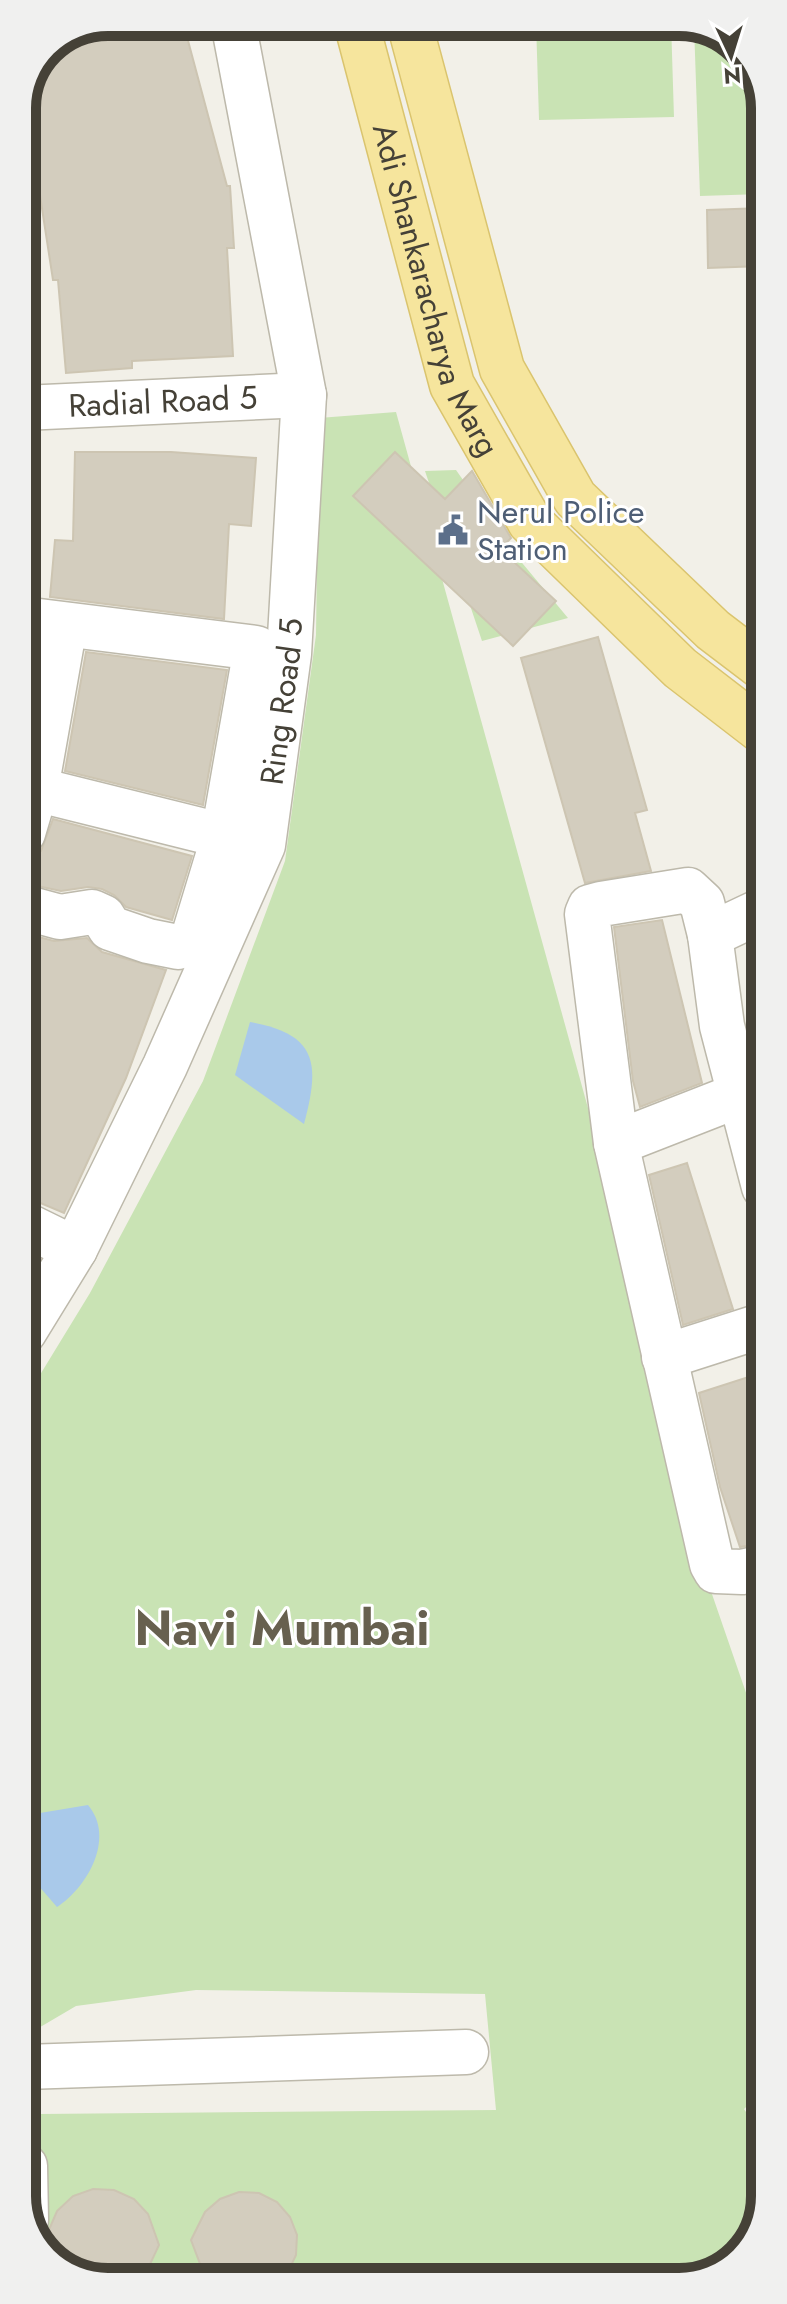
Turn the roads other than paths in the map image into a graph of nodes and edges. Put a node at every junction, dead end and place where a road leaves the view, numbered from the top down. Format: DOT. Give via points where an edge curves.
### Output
graph roads {
  1 [pos="236,36"];
  2 [pos="360,36"];
  3 [pos="413,36"];
  4 [pos="502,369"];
  5 [pos="452,385"];
  6 [pos="304,395"];
  7 [pos="36,407"];
  8 [pos="36,621"];
  9 [pos="65,625"];
  10 [pos="708,625"];
  11 [pos="272,651"];
  12 [pos="669,658"];
  13 [pos="751,659"];
  14 [pos="751,723"];
  15 [pos="36,802"];
  16 [pos="241,847"];
  17 [pos="36,911"];
  18 [pos="751,916"];
  19 [pos="710,935"];
  20 [pos="739,1095"];
  21 [pos="751,1139"];
  22 [pos="616,1143"];
  23 [pos="36,1230"];
  24 [pos="75,1249"];
  25 [pos="36,1312"];
  26 [pos="751,1329"];
  27 [pos="664,1357"];
  28 [pos="751,1570"];
  29 [pos="466,2052"];
  30 [pos="36,2067"];
  1 -- 6 [label="street, Ring Road 5"];
  2 -- 5 [label="main road, Adi Shankaracharya Marg"];
  3 -- 4 [label="main road, Adi Shankaracharya Marg"];
  4 -- 5 [label="main road"];
  4 -- 10 [label="main road, Adi Shankaracharya Marg" via="575,498"];
  5 -- 12 [label="main road, Adi Shankaracharya Marg" via="530,522"];
  6 -- 7 [label="street, Radial Road 5"];
  6 -- 11 [label="street, Ring Road 5"];
  8 -- 9 [label="street"];
  9 -- 11 [label="street"];
  9 -- 15 [label="street"];
  10 -- 12 [label="main road"];
  10 -- 13 [label="main road, Adi Shankaracharya Marg"];
  11 -- 16 [label="street, Ring Road 5"];
  12 -- 14 [label="main road, Adi Shankaracharya Marg"];
  15 -- 16 [label="street"];
  16 -- 17 [label="street" via="188,944 148,941 110,928 92,912 60,917"];
  16 -- 24 [label="street, Ring Road 5" via="165,1066"];
  18 -- 19 [label="street"];
  19 -- 20 [label="street" via="722,1026"];
  19 -- 22 [label="street" via="702,903 688,890 590,907"];
  20 -- 21 [label="street"];
  20 -- 22 [label="street"];
  22 -- 27 [label="street"];
  23 -- 24 [label="street"];
  24 -- 25 [label="street, Ring Road 5"];
  26 -- 27 [label="street"];
  27 -- 28 [label="street" via="712,1564 716,1571"];
  29 -- 30 [label="street"];
}
